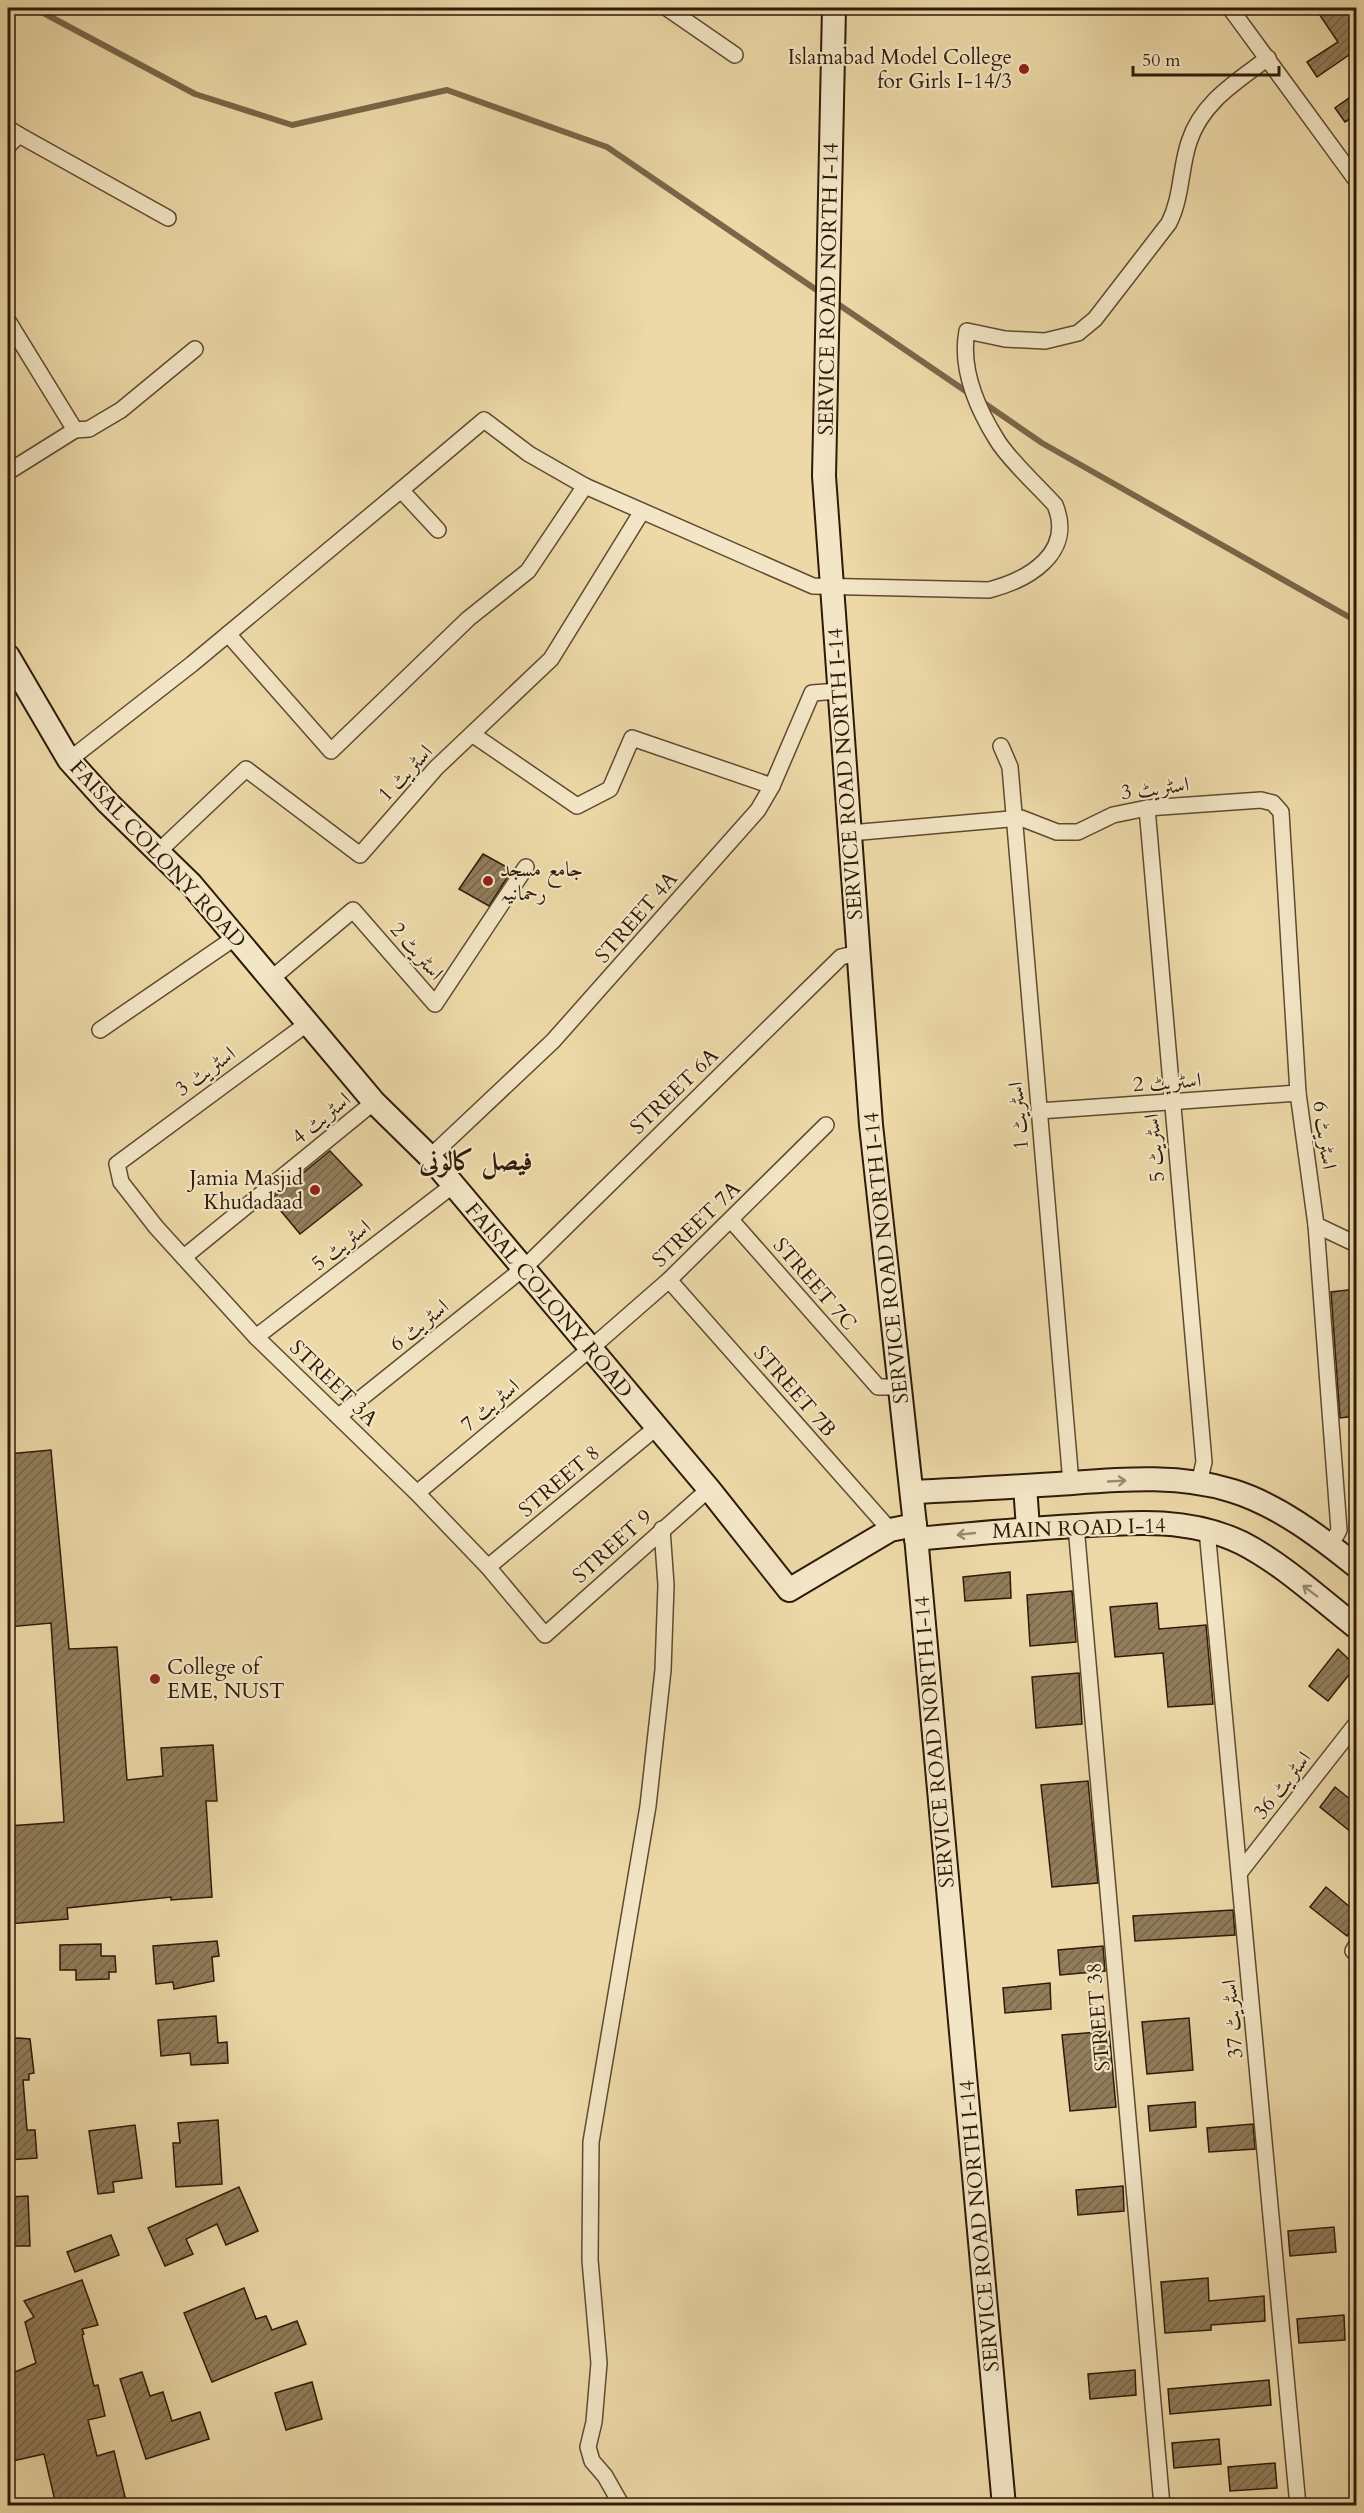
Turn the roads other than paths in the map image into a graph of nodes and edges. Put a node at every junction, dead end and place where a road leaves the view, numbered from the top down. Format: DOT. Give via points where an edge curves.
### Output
graph roads {
  1 [pos="667,8"];
  2 [pos="834,8"];
  3 [pos="1230,8"];
  4 [pos="735,55"];
  5 [pos="1268,58"];
  6 [pos="13,131"];
  7 [pos="8,146"];
  8 [pos="1352,163"];
  9 [pos="1356,180"];
  10 [pos="168,218"];
  11 [pos="8,321"];
  12 [pos="195,349"];
  13 [pos="75,430"];
  14 [pos="8,472"];
  15 [pos="585,486"];
  16 [pos="401,490"];
  17 [pos="641,513"];
  18 [pos="438,530"];
  19 [pos="832,588"];
  20 [pos="228,634"];
  21 [pos="8,656"];
  22 [pos="840,691"];
  23 [pos="472,734"];
  24 [pos="1001,746"];
  25 [pos="69,760"];
  26 [pos="772,786"];
  27 [pos="1273,803"];
  28 [pos="1147,808"];
  29 [pos="1013,821"];
  30 [pos="850,833"];
  31 [pos="158,852"];
  32 [pos="526,867"];
  33 [pos="236,937"];
  34 [pos="858,953"];
  35 [pos="271,979"];
  36 [pos="308,1023"];
  37 [pos="100,1030"];
  38 [pos="1298,1093"];
  39 [pos="374,1102"];
  40 [pos="1171,1103"];
  41 [pos="1039,1111"];
  42 [pos="826,1125"];
  43 [pos="128,1154"];
  44 [pos="430,1157"];
  45 [pos="452,1186"];
  46 [pos="731,1220"];
  47 [pos="1316,1225"];
  48 [pos="1356,1244"];
  49 [pos="184,1257"];
  50 [pos="525,1267"];
  51 [pos="669,1280"];
  52 [pos="256,1337"];
  53 [pos="590,1349"];
  54 [pos="899,1387"];
  55 [pos="339,1416"];
  56 [pos="657,1426"];
  57 [pos="1071,1483"];
  58 [pos="1199,1483"];
  59 [pos="1025,1486"];
  60 [pos="709,1489"];
  61 [pos="912,1492"];
  62 [pos="417,1493"];
  63 [pos="1076,1526"];
  64 [pos="1028,1528"];
  65 [pos="662,1529"];
  66 [pos="890,1530"];
  67 [pos="1206,1530"];
  68 [pos="916,1532"];
  69 [pos="1331,1545"];
  70 [pos="1356,1566"];
  71 [pos="488,1567"];
  72 [pos="1356,1626"];
  73 [pos="545,1635"];
  74 [pos="1356,1724"];
  75 [pos="1240,1872"];
  76 [pos="622,2505"];
  77 [pos="1004,2505"];
  78 [pos="1162,2505"];
  79 [pos="1298,2505"];
  1 -- 4 [label="street"];
  2 -- 19 [label="main road, SERVICE ROAD NORTH I-14" via="824,476"];
  3 -- 5 [label="street"];
  5 -- 8 [label="street"];
  5 -- 19 [label="street" via="1214,99 1199,119 1169,223 1095,319 1078,333 1044,341 1005,339 967,331 966,368 997,442 1055,505 1060,518 1060,536 1051,555 1015,583 989,590"];
  6 -- 7 [label="street"];
  6 -- 10 [label="street"];
  8 -- 9 [label="street"];
  11 -- 13 [label="street"];
  12 -- 13 [label="street" via="121,410 89,429"];
  13 -- 14 [label="street"];
  15 -- 16 [label="street" via="529,454 484,420"];
  15 -- 17 [label="street"];
  15 -- 20 [label="street" via="528,572 468,619 331,751"];
  16 -- 18 [label="street"];
  16 -- 20 [label="street"];
  17 -- 19 [label="street" via="813,586"];
  17 -- 23 [label="street, اسٹریٹ 1" via="551,659"];
  19 -- 22 [label="main road, SERVICE ROAD NORTH I-14"];
  20 -- 25 [label="street"];
  21 -- 25 [label="main road, FAISAL COLONY ROAD"];
  22 -- 26 [label="street, STREET 4A" via="812,693"];
  22 -- 30 [label="main road, SERVICE ROAD NORTH I-14"];
  23 -- 26 [label="street" via="577,806 610,789 632,738"];
  23 -- 31 [label="street, اسٹریٹ 1" via="436,768 360,855 246,769"];
  24 -- 29 [label="street, اسٹریٹ 1" via="1010,767"];
  25 -- 31 [label="main road, FAISAL COLONY ROAD"];
  26 -- 44 [label="street, STREET 4A" via="758,810 713,863 569,1024"];
  27 -- 28 [label="street, اسٹریٹ 3" via="1261,800"];
  27 -- 38 [label="street, اسٹریٹ 6" via="1281,812"];
  28 -- 29 [label="street, اسٹریٹ 3" via="1113,814 1078,832 1057,832 1021,818"];
  28 -- 40 [label="street, اسٹریٹ 5"];
  29 -- 30 [label="street, اسٹریٹ 3"];
  29 -- 41 [label="street, اسٹریٹ 1"];
  30 -- 34 [label="main road, SERVICE ROAD NORTH I-14"];
  31 -- 33 [label="main road, FAISAL COLONY ROAD"];
  32 -- 35 [label="street, اسٹریٹ 2" via="435,1004 353,910"];
  33 -- 35 [label="main road, FAISAL COLONY ROAD"];
  33 -- 37 [label="street"];
  34 -- 50 [label="street, STREET 6A" via="841,957"];
  34 -- 54 [label="main road, SERVICE ROAD NORTH I-14" via="871,1125"];
  35 -- 36 [label="main road, FAISAL COLONY ROAD"];
  36 -- 39 [label="main road, FAISAL COLONY ROAD"];
  36 -- 43 [label="street, اسٹریٹ 3"];
  38 -- 40 [label="street, اسٹریٹ 2"];
  38 -- 47 [label="street, اسٹریٹ 6"];
  39 -- 44 [label="main road, FAISAL COLONY ROAD"];
  39 -- 49 [label="street, اسٹریٹ 4"];
  40 -- 41 [label="street, اسٹریٹ 2"];
  40 -- 58 [label="street, اسٹریٹ 5" via="1204,1462"];
  41 -- 57 [label="street, اسٹریٹ 1"];
  42 -- 46 [label="street, STREET 7A"];
  43 -- 49 [label="street, STREET 3A" via="117,1164 121,1182"];
  44 -- 45 [label="main road, FAISAL COLONY ROAD"];
  45 -- 50 [label="main road, FAISAL COLONY ROAD"];
  45 -- 52 [label="street, اسٹریٹ 5"];
  46 -- 51 [label="street, STREET 7A"];
  46 -- 54 [label="street, STREET 7C" via="878,1387"];
  47 -- 48 [label="street"];
  47 -- 69 [label="street, اسٹریٹ 6" via="1339,1530"];
  49 -- 52 [label="street, STREET 3A"];
  50 -- 53 [label="main road, FAISAL COLONY ROAD"];
  50 -- 55 [label="street, اسٹریٹ 6"];
  51 -- 53 [label="street, STREET 7A"];
  51 -- 66 [label="street, STREET 7B"];
  52 -- 55 [label="street, STREET 3A"];
  53 -- 56 [label="main road, FAISAL COLONY ROAD"];
  53 -- 62 [label="street, اسٹریٹ 7"];
  54 -- 61 [label="main road, SERVICE ROAD NORTH I-14"];
  55 -- 62 [label="street, STREET 3A"];
  56 -- 60 [label="main road, FAISAL COLONY ROAD"];
  56 -- 71 [label="street, STREET 8"];
  57 -- 58 [label="main road, MAIN ROAD I-14, one-way" via="1156,1479"];
  57 -- 59 [label="main road, MAIN ROAD I-14"];
  58 -- 69 [label="main road, MAIN ROAD I-14" via="1254,1499"];
  59 -- 61 [label="main road, MAIN ROAD I-14"];
  59 -- 64 [label="main road"];
  60 -- 65 [label="street, STREET 9"];
  60 -- 66 [label="main road, FAISAL COLONY ROAD" via="789,1590"];
  61 -- 68 [label="main road, SERVICE ROAD NORTH I-14"];
  62 -- 71 [label="street, STREET 3A"];
  63 -- 64 [label="main road, MAIN ROAD I-14"];
  63 -- 67 [label="main road, MAIN ROAD I-14" via="1136,1522"];
  63 -- 78 [label="street, STREET 38"];
  64 -- 68 [label="main road, MAIN ROAD I-14, one-way"];
  65 -- 73 [label="street, STREET 9"];
  65 -- 76 [label="street" via="666,1585 663,1670 648,1806 591,2142 590,2260 599,2363 588,2447 592,2462"];
  66 -- 68 [label="main road, FAISAL COLONY ROAD"];
  72 -- 67 [label="main road, MAIN ROAD I-14, one-way" via="1242,1544"];
  67 -- 75 [label="street, اسٹریٹ 37"];
  68 -- 77 [label="main road, SERVICE ROAD NORTH I-14"];
  69 -- 70 [label="main road, MAIN ROAD I-14"];
  71 -- 73 [label="street, STREET 3A"];
  74 -- 75 [label="street, اسٹریٹ 36"];
  75 -- 79 [label="street, اسٹریٹ 37"];
}
